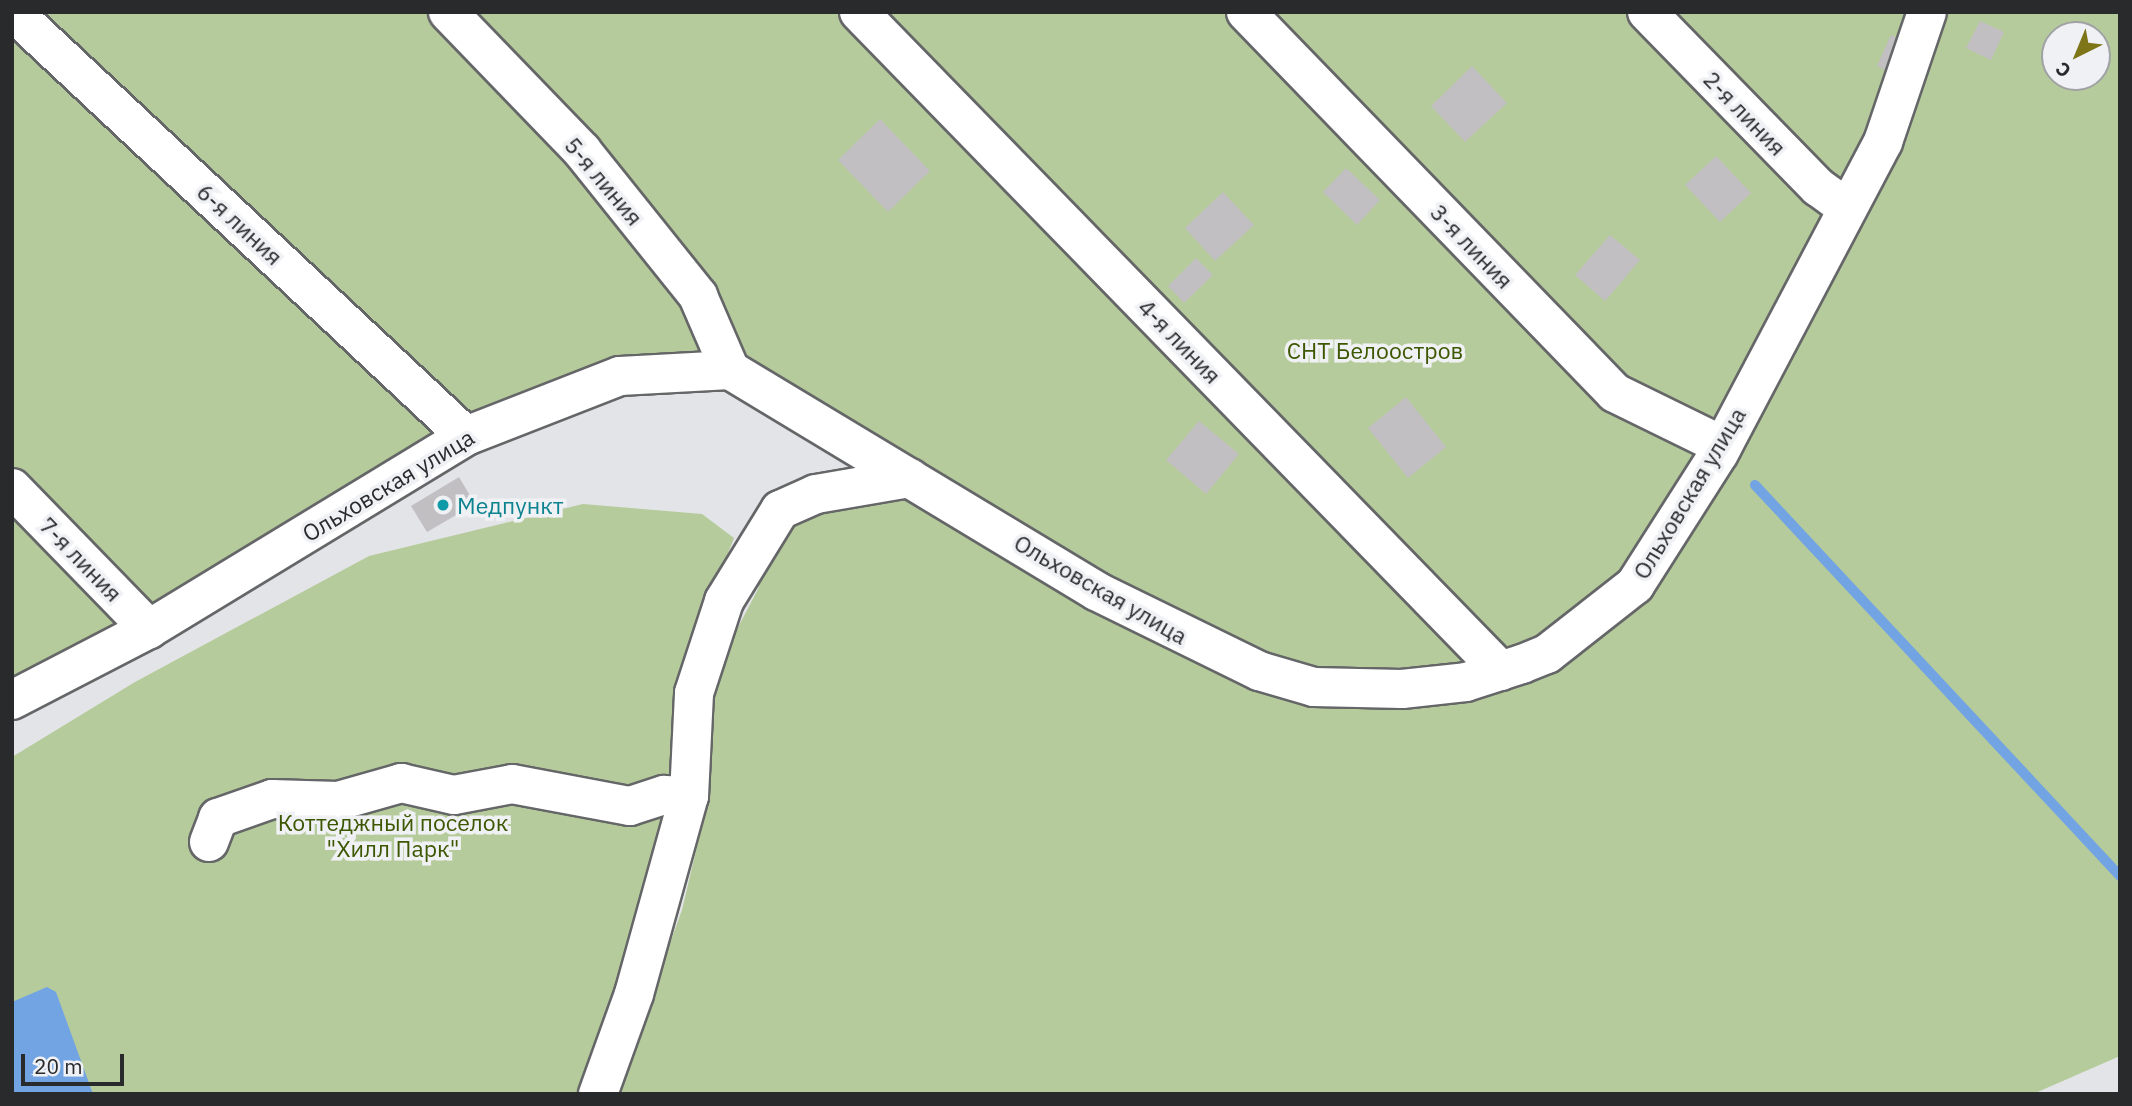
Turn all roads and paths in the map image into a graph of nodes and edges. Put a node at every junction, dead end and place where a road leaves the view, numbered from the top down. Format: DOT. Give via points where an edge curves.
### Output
graph roads {
  1 [pos="13,12"];
  2 [pos="448,12"];
  3 [pos="859,12"];
  4 [pos="1246,12"];
  5 [pos="1647,12"];
  6 [pos="1927,12"];
  7 [pos="1847,208"];
  8 [pos="730,370"];
  9 [pos="466,436"];
  10 [pos="1723,446"];
  11 [pos="910,478"];
  12 [pos="12,488"];
  13 [pos="149,629"];
  14 [pos="1501,671"];
  15 [pos="12,700"];
  16 [pos="689,796"];
  17 [pos="209,842"];
  18 [pos="598,1094"];
  1 -- 9 [label="street, 6-я линия"];
  2 -- 8 [label="street, 5-я линия" via="582,152 698,296"];
  3 -- 14 [label="street, 4-я линия"];
  4 -- 10 [label="street, 3-я линия" via="1615,393"];
  5 -- 7 [label="street, 2-я линия" via="1818,187"];
  6 -- 7 [label="street, Ольховская улица" via="1884,142"];
  7 -- 10 [label="street, Ольховская улица"];
  8 -- 9 [label="street, Ольховская улица" via="620,376"];
  8 -- 11 [label="street, Ольховская улица"];
  9 -- 13 [label="street, Ольховская улица"];
  10 -- 14 [label="street, Ольховская улица" via="1635,585 1547,654"];
  11 -- 14 [label="street, Ольховская улица" via="1180,637 1281,678 1314,687 1402,689 1466,682"];
  11 -- 16 [label="street" via="816,495 768,520 707,646 694,693"];
  12 -- 13 [label="street, 7-я линия"];
  13 -- 15 [label="street, Ольховская улица"];
  16 -- 17 [label="street" via="664,795 630,806 520,784 454,795 401,783 338,802 272,800 218,818"];
  16 -- 18 [label="street" via="638,981"];
}
